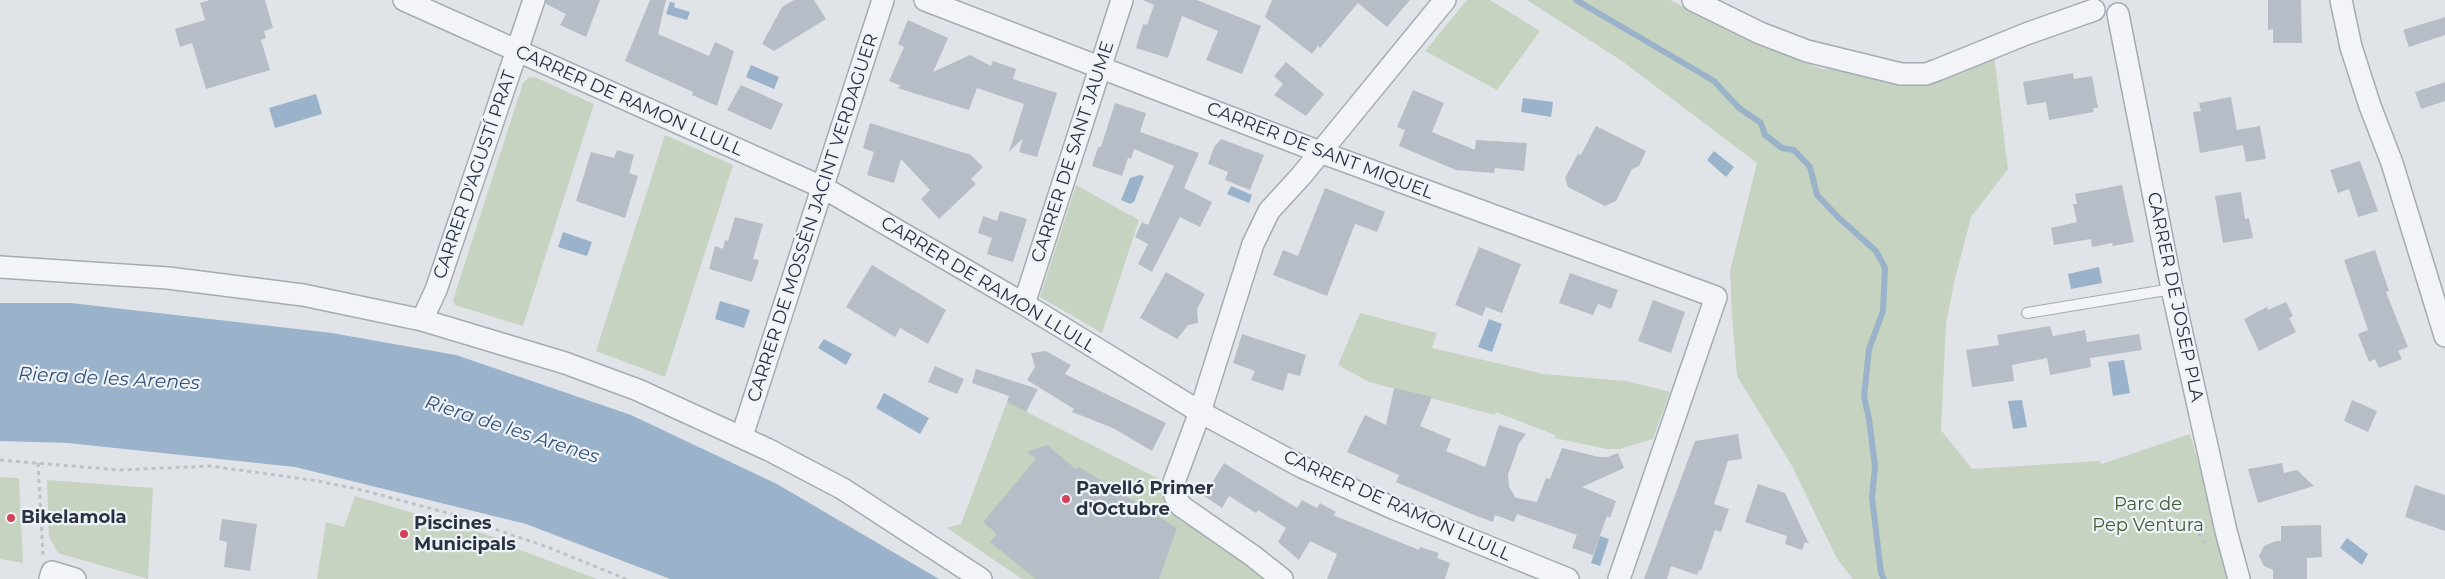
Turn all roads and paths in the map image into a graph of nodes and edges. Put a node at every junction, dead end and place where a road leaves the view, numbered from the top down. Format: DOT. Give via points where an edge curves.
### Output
graph roads {
  1 [pos="404,0"];
  2 [pos="534,0"];
  3 [pos="883,0"];
  4 [pos="925,0"];
  5 [pos="1122,0"];
  6 [pos="1446,0"];
  7 [pos="1694,0"];
  8 [pos="2341,0"];
  9 [pos="2095,5"];
  10 [pos="2118,7"];
  11 [pos="516,50"];
  12 [pos="1100,67"];
  13 [pos="1320,152"];
  14 [pos="824,188"];
  15 [pos="0,267"];
  16 [pos="2172,289"];
  17 [pos="1024,304"];
  18 [pos="2028,314"];
  19 [pos="422,320"];
  20 [pos="2445,336"];
  21 [pos="1200,412"];
  22 [pos="742,436"];
  23 [pos="0,460"];
  24 [pos="38,463"];
  25 [pos="51,576"];
  26 [pos="75,579"];
  27 [pos="626,579"];
  28 [pos="981,579"];
  29 [pos="1282,579"];
  30 [pos="1568,579"];
  31 [pos="1619,579"];
  32 [pos="2239,579"];
  1 -- 11 [label="street, CARRER DE RAMON LLULL"];
  2 -- 11 [label="street, CARRER D'AGUSTÍ PRAT"];
  3 -- 14 [label="street, CARRER DE MOSSÈN JACINT VERDAGUER"];
  4 -- 12 [label="street, CARRER DE SANT MIQUEL"];
  5 -- 12 [label="street, CARRER DE SANT JAUME"];
  6 -- 13 [label="street"];
  7 -- 9 [label="street" via="1807,51 1901,74 1926,74"];
  8 -- 20 [label="street" via="2354,55"];
  9 -- 10 [label="street" via="2100,18 2108,20"];
  10 -- 16 [label="street, CARRER DE JOSEP PLA"];
  11 -- 14 [label="street, CARRER DE RAMON LLULL"];
  11 -- 19 [label="street, CARRER D'AGUSTÍ PRAT" via="436,290"];
  12 -- 13 [label="street, CARRER DE SANT MIQUEL"];
  12 -- 17 [label="street, CARRER DE SANT JAUME"];
  13 -- 21 [label="street" via="1269,211 1259,229"];
  13 -- 31 [label="street, CARRER DE SANT MIQUEL" via="1716,297"];
  14 -- 17 [label="street, CARRER DE RAMON LLULL"];
  14 -- 22 [label="street, CARRER DE MOSSÈN JACINT VERDAGUER"];
  15 -- 19 [label="street" via="114,273 237,286 303,295"];
  16 -- 18 [label="lane"];
  16 -- 32 [label="street, CARRER DE JOSEP PLA"];
  17 -- 21 [label="street, CARRER DE RAMON LLULL"];
  19 -- 22 [label="street" via="566,363 638,390"];
  21 -- 29 [label="street" via="1174,482 1175,496 1181,506"];
  21 -- 30 [label="street, CARRER DE RAMON LLULL" via="1310,471"];
  22 -- 28 [label="street" via="843,490"];
  23 -- 24 [label="path"];
  24 -- 25 [label="path" via="42,553"];
  24 -- 27 [label="path" via="120,470 210,466 318,481 452,514"];
  25 -- 26 [label="street"];
}
